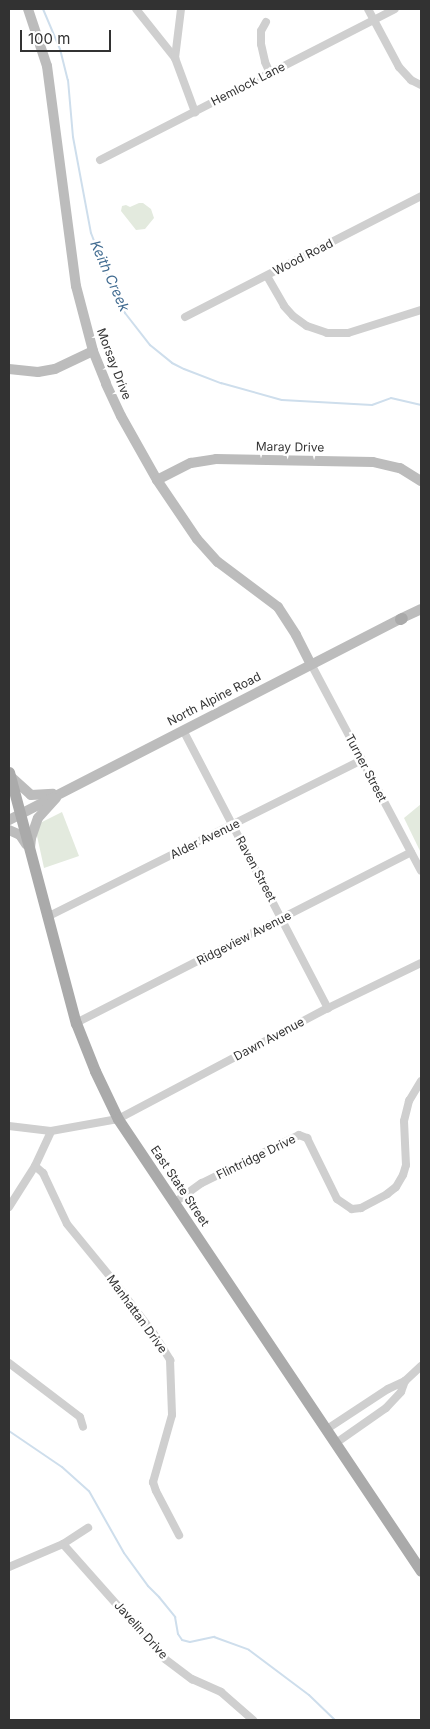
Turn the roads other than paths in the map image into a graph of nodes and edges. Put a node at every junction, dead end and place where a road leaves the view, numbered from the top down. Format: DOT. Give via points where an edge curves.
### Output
graph roads {
  1 [pos="28,9"];
  2 [pos="136,9"];
  3 [pos="181,9"];
  4 [pos="368,9"];
  5 [pos="395,9"];
  6 [pos="374,20"];
  7 [pos="266,22"];
  8 [pos="176,58"];
  9 [pos="270,73"];
  10 [pos="421,85"];
  11 [pos="195,112"];
  12 [pos="100,160"];
  13 [pos="421,196"];
  14 [pos="268,276"];
  15 [pos="421,310"];
  16 [pos="185,318"];
  17 [pos="93,351"];
  18 [pos="9,369"];
  19 [pos="157,480"];
  20 [pos="421,481"];
  21 [pos="421,609"];
  22 [pos="311,664"];
  23 [pos="183,730"];
  24 [pos="362,760"];
  25 [pos="9,774"];
  26 [pos="59,794"];
  27 [pos="9,797"];
  28 [pos="20,814"];
  29 [pos="9,820"];
  30 [pos="232,825"];
  31 [pos="9,830"];
  32 [pos="30,851"];
  33 [pos="411,852"];
  34 [pos="421,871"];
  35 [pos="47,917"];
  36 [pos="282,918"];
  37 [pos="421,963"];
  38 [pos="328,1008"];
  39 [pos="76,1023"];
  40 [pos="421,1081"];
  41 [pos="118,1119"];
  42 [pos="9,1126"];
  43 [pos="51,1131"];
  44 [pos="35,1166"];
  45 [pos="174,1203"];
  46 [pos="9,1207"];
  47 [pos="9,1363"];
  48 [pos="421,1366"];
  49 [pos="405,1382"];
  50 [pos="83,1427"];
  51 [pos="327,1429"];
  52 [pos="336,1443"];
  53 [pos="88,1528"];
  54 [pos="179,1535"];
  55 [pos="63,1544"];
  56 [pos="9,1567"];
  57 [pos="421,1571"];
  58 [pos="253,1720"];
  1 -- 17 [label="street, Morsay Drive" via="47,66 76,286"];
  2 -- 8 [label="street"];
  3 -- 8 [label="street"];
  4 -- 6 [label="street"];
  5 -- 6 [label="street, Hemlock Lane"];
  6 -- 9 [label="street, Hemlock Lane"];
  6 -- 10 [label="street" via="399,67"];
  7 -- 9 [label="street" via="261,30 260,44"];
  8 -- 11 [label="street"];
  9 -- 11 [label="street, Hemlock Lane"];
  11 -- 12 [label="street, Hemlock Lane"];
  13 -- 14 [label="street, Wood Road"];
  14 -- 15 [label="street" via="293,316 307,326 327,333 348,333"];
  14 -- 16 [label="street, Wood Road"];
  17 -- 18 [label="street" via="55,369 38,372"];
  17 -- 19 [label="street, Morsay Drive" via="121,416"];
  19 -- 20 [label="street, Maray Drive" via="191,463 216,459 373,462 400,468"];
  19 -- 22 [label="street, Morsay Drive" via="197,540 218,562 278,608"];
  21 -- 22 [label="street, North Alpine Road"];
  22 -- 23 [label="street, North Alpine Road"];
  22 -- 24 [label="street, Turner Street"];
  23 -- 26 [label="street, North Alpine Road"];
  23 -- 30 [label="street, Raven Street"];
  24 -- 30 [label="street, Alder Avenue"];
  24 -- 33 [label="street, Turner Street"];
  25 -- 26 [label="street" via="30,795"];
  25 -- 27 [label="street"];
  25 -- 28 [label="main road, East State Street"];
  26 -- 28 [label="street, North Alpine Road"];
  26 -- 32 [label="street" via="38,818"];
  28 -- 29 [label="street, North Alpine Road"];
  28 -- 32 [label="main road, East State Street"];
  30 -- 35 [label="street, Alder Avenue"];
  30 -- 36 [label="street, Raven Street"];
  31 -- 32 [label="street" via="20,835"];
  32 -- 35 [label="main road, East State Street"];
  33 -- 34 [label="street, Turner Street"];
  33 -- 36 [label="street, Ridgeview Avenue"];
  35 -- 39 [label="main road, East State Street"];
  36 -- 38 [label="street, Raven Street"];
  36 -- 39 [label="street, Ridgeview Avenue"];
  37 -- 38 [label="street, Dawn Avenue"];
  38 -- 41 [label="street, Dawn Avenue"];
  39 -- 41 [label="main road, East State Street"];
  40 -- 45 [label="street, Flintridge Drive" via="409,1101 404,1121 406,1165 403,1175 388,1194 361,1208 352,1209 337,1199 307,1138 299,1135 202,1183"];
  41 -- 43 [label="street, Dawn Avenue"];
  41 -- 45 [label="main road, East State Street"];
  42 -- 43 [label="street, Dawn Avenue"];
  43 -- 44 [label="street"];
  44 -- 46 [label="street"];
  44 -- 54 [label="street, Manhattan Drive" via="43,1173 67,1224 154,1334 170,1360 172,1415 153,1482"];
  45 -- 51 [label="main road, East State Street"];
  47 -- 50 [label="street" via="80,1417"];
  48 -- 49 [label="street"];
  49 -- 51 [label="street" via="380,1394"];
  49 -- 52 [label="street" via="401,1392 386,1408"];
  51 -- 52 [label="main road, East State Street"];
  52 -- 57 [label="main road, East State Street"];
  53 -- 55 [label="street"];
  55 -- 56 [label="street"];
  55 -- 58 [label="street, Javelin Drive" via="165,1659 192,1679 221,1692"];
}
